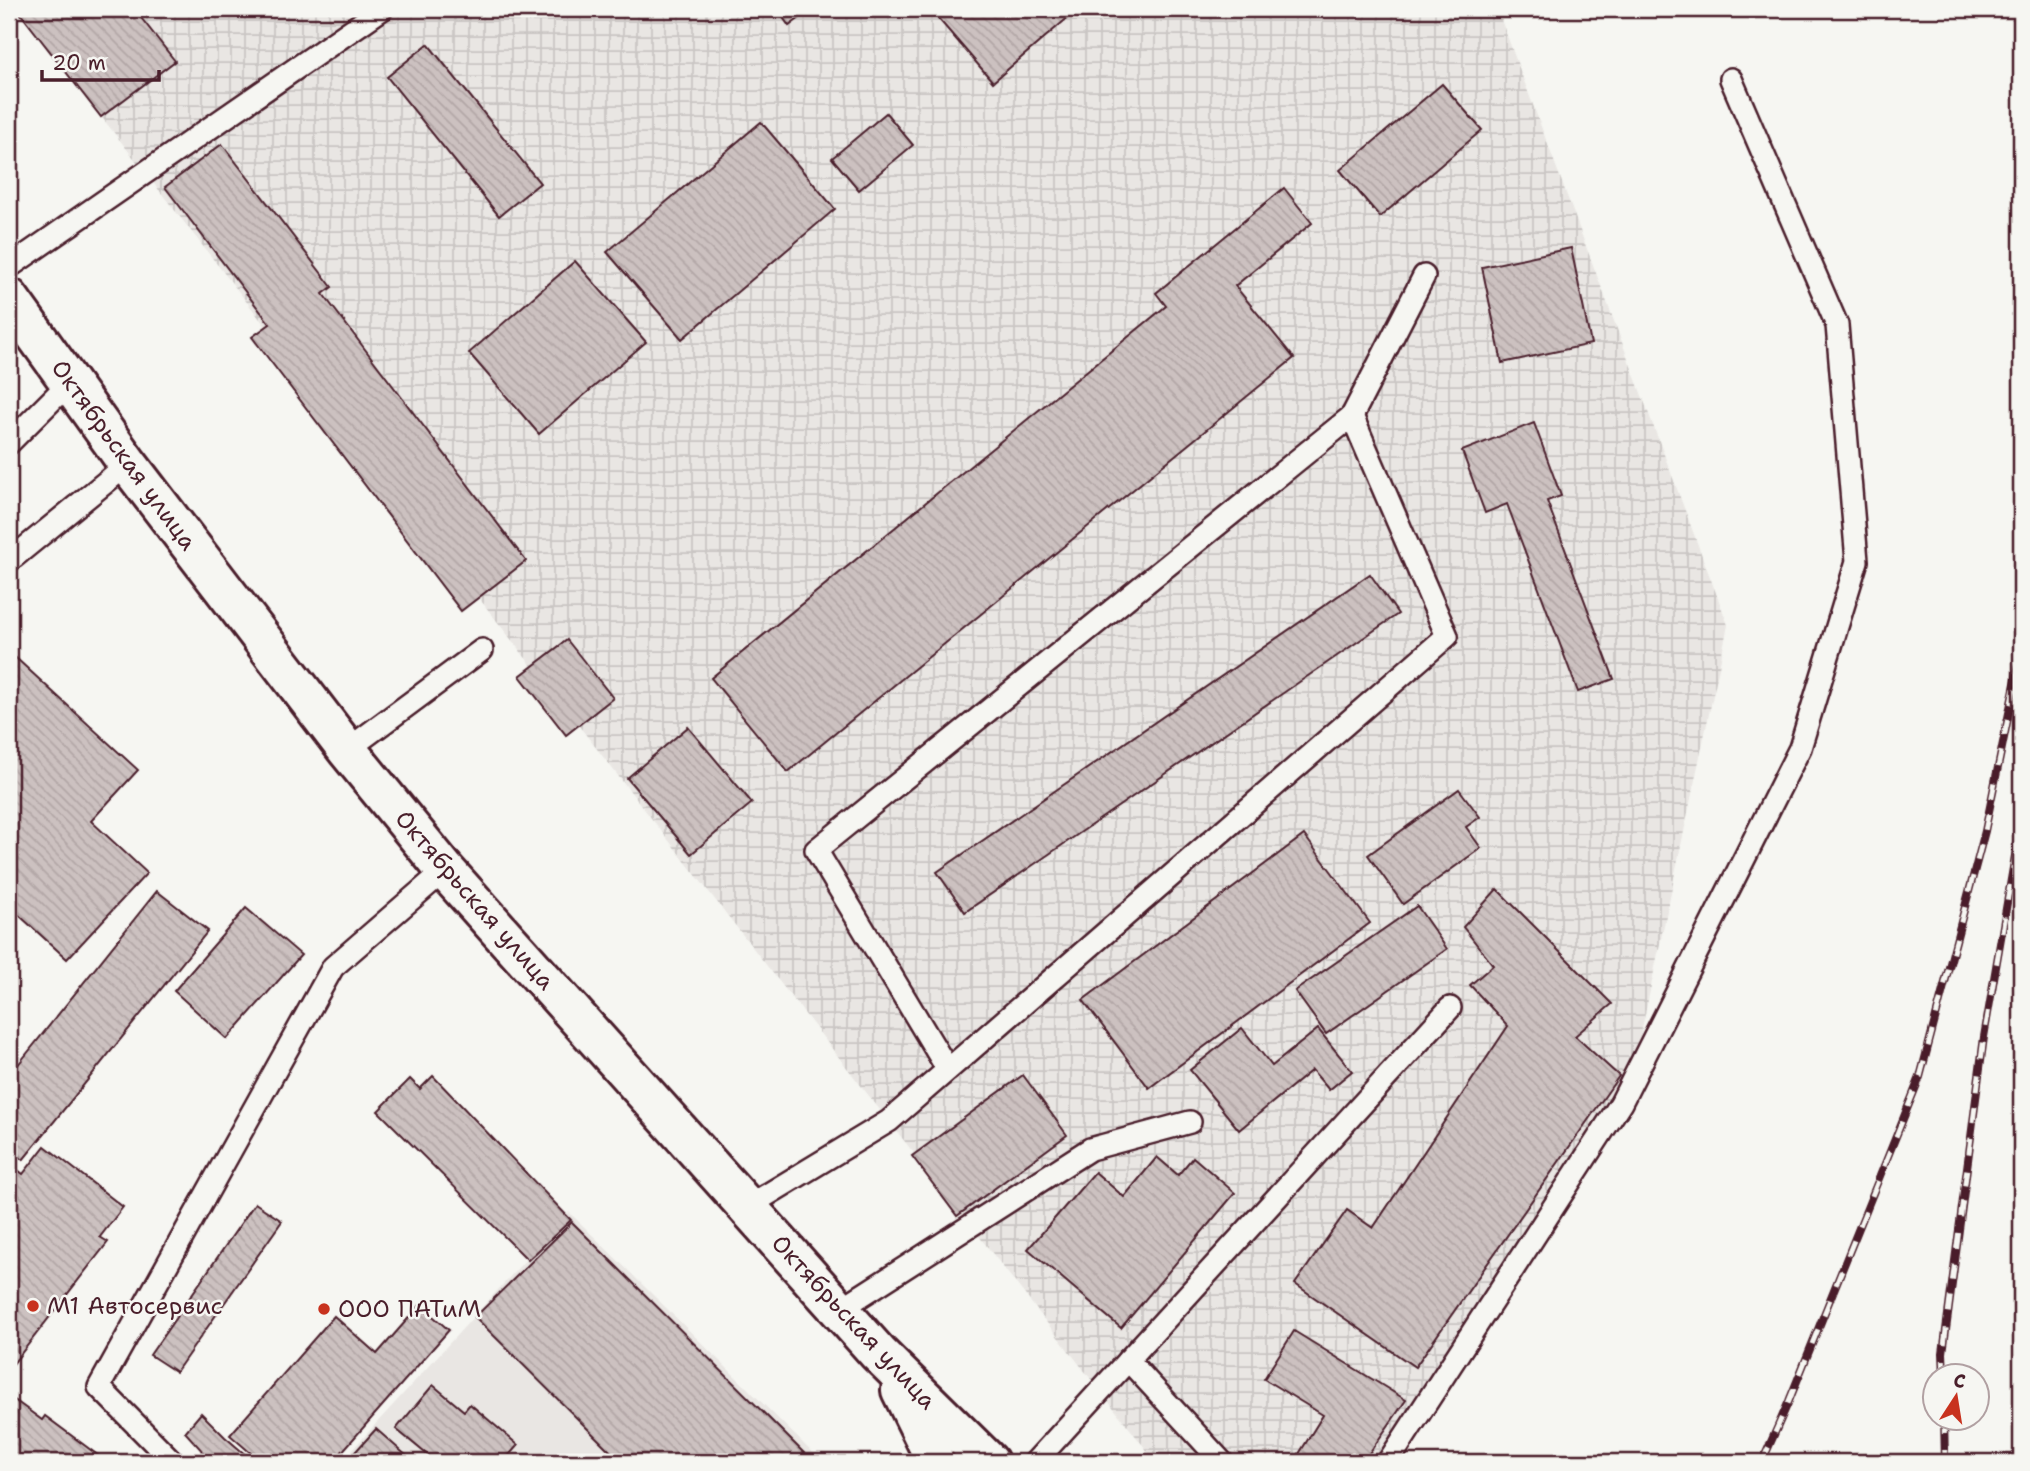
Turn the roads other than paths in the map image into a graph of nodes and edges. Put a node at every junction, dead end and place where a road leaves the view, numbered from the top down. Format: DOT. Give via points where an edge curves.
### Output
graph roads {
  1 [pos="382,9"];
  2 [pos="1731,79"];
  3 [pos="9,267"];
  4 [pos="1424,276"];
  5 [pos="9,298"];
  6 [pos="71,382"];
  7 [pos="1352,416"];
  8 [pos="9,443"];
  9 [pos="128,464"];
  10 [pos="9,561"];
  11 [pos="482,650"];
  12 [pos="347,750"];
  13 [pos="445,870"];
  14 [pos="1450,1009"];
  15 [pos="947,1070"];
  16 [pos="1190,1122"];
  17 [pos="747,1207"];
  18 [pos="839,1310"];
  19 [pos="878,1353"];
  20 [pos="1128,1360"];
  21 [pos="173,1462"];
  22 [pos="934,1462"];
  23 [pos="989,1462"];
  24 [pos="1035,1462"];
  25 [pos="1222,1462"];
  26 [pos="1388,1462"];
  1 -- 3 [label="lane"];
  2 -- 26 [label="lane" via="1837,325 1857,561 1800,748 1621,1103"];
  4 -- 7 [label="lane"];
  5 -- 6 [label="main road, Октябрьская улица"];
  6 -- 8 [label="lane"];
  6 -- 9 [label="main road, Октябрьская улица"];
  7 -- 15 [label="lane" via="1447,636"];
  7 -- 15 [label="lane" via="816,850"];
  9 -- 10 [label="lane"];
  9 -- 12 [label="main road, Октябрьская улица"];
  11 -- 12 [label="lane"];
  12 -- 13 [label="main road, Октябрьская улица"];
  13 -- 17 [label="main road, Октябрьская улица"];
  13 -- 21 [label="lane" via="333,967 99,1387"];
  14 -- 20 [label="lane"];
  15 -- 17 [label="lane" via="889,1121"];
  16 -- 18 [label="lane" via="1090,1149"];
  17 -- 18 [label="main road, Октябрьская улица"];
  18 -- 19 [label="main road, Октябрьская улица"];
  19 -- 22 [label="main road" via="908,1400"];
  19 -- 23 [label="main road, Октябрьская улица"];
  20 -- 24 [label="lane"];
  20 -- 25 [label="lane"];
}
